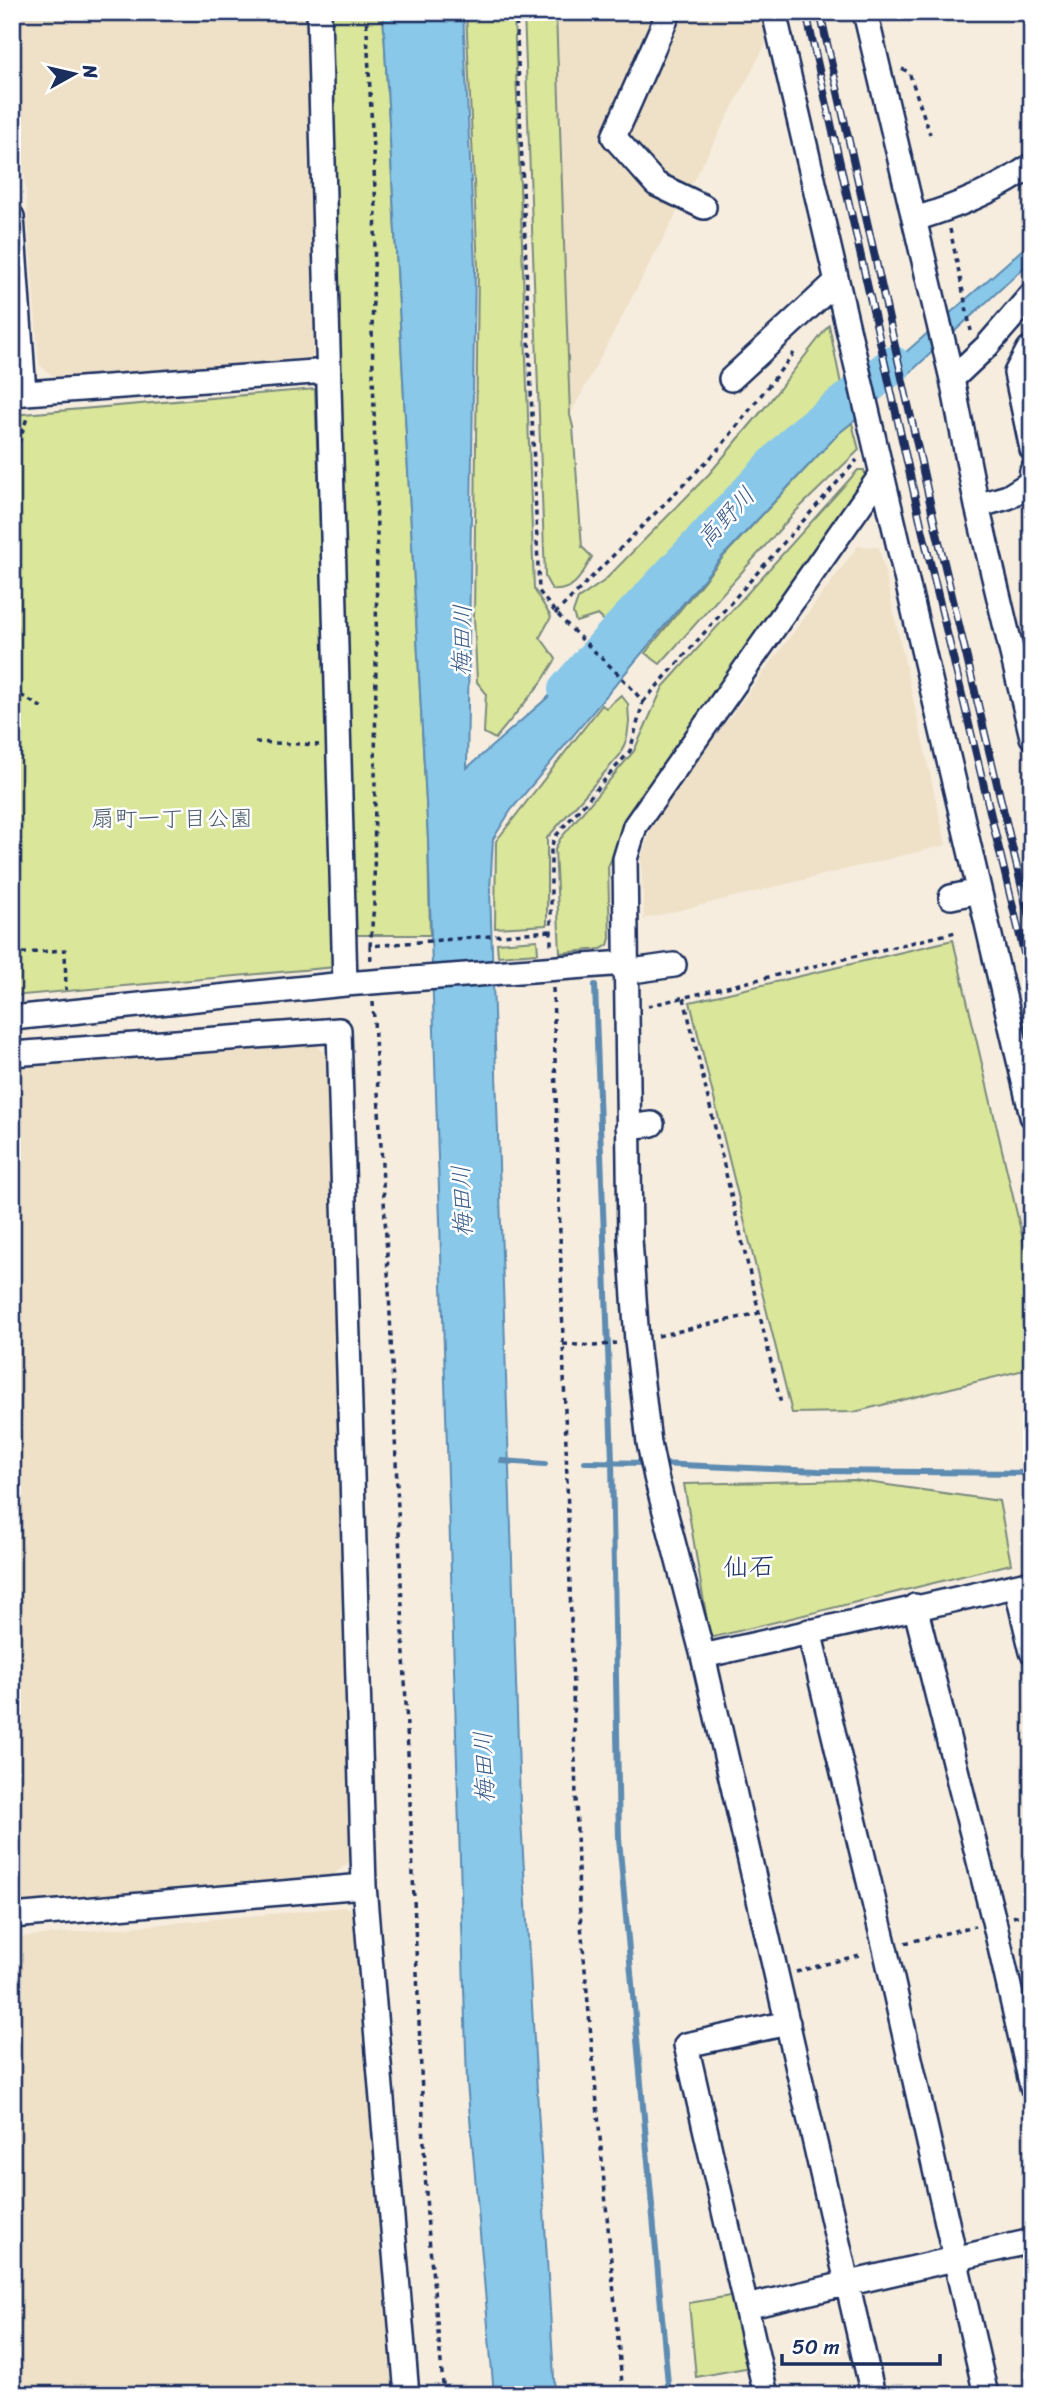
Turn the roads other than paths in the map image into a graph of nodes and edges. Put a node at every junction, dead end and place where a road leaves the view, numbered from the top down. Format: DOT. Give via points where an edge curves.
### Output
graph roads {
  1 [pos="319,12"];
  2 [pos="669,12"];
  3 [pos="774,12"];
  4 [pos="865,12"];
  5 [pos="1032,165"];
  6 [pos="704,207"];
  7 [pos="12,217"];
  8 [pos="915,219"];
  9 [pos="836,282"];
  10 [pos="1032,294"];
  11 [pos="1032,348"];
  12 [pos="949,368"];
  13 [pos="327,371"];
  14 [pos="731,379"];
  15 [pos="18,393"];
  16 [pos="1032,449"];
  17 [pos="1032,471"];
  18 [pos="881,475"];
  19 [pos="977,506"];
  20 [pos="1030,725"];
  21 [pos="979,891"];
  22 [pos="951,897"];
  23 [pos="674,965"];
  24 [pos="625,967"];
  25 [pos="345,984"];
  26 [pos="116,1009"];
  27 [pos="12,1018"];
  28 [pos="120,1048"];
  29 [pos="12,1054"];
  30 [pos="1032,1116"];
  31 [pos="652,1124"];
  32 [pos="628,1127"];
  33 [pos="1024,1584"];
  34 [pos="915,1606"];
  35 [pos="809,1631"];
  36 [pos="1032,1652"];
  37 [pos="703,1656"];
  38 [pos="364,1886"];
  39 [pos="12,1916"];
  40 [pos="788,2023"];
  41 [pos="1032,2087"];
  42 [pos="1032,2241"];
  43 [pos="955,2259"];
  44 [pos="848,2283"];
  45 [pos="746,2306"];
  46 [pos="407,2395"];
  47 [pos="766,2395"];
  48 [pos="873,2395"];
  49 [pos="986,2395"];
  1 -- 13 [label="street"];
  2 -- 6 [label="street" via="614,137 656,184"];
  3 -- 9 [label="street"];
  4 -- 8 [label="street"];
  5 -- 8 [label="street" via="947,209"];
  7 -- 15 [label="street"];
  8 -- 12 [label="street"];
  9 -- 14 [label="street"];
  9 -- 18 [label="street"];
  10 -- 12 [label="street" via="987,346"];
  11 -- 16 [label="street" via="1016,373"];
  12 -- 19 [label="street"];
  13 -- 15 [label="street"];
  13 -- 25 [label="street"];
  17 -- 19 [label="street" via="1030,484"];
  18 -- 21 [label="street"];
  18 -- 24 [label="street" via="635,826 625,859"];
  19 -- 20 [label="street"];
  21 -- 22 [label="street"];
  21 -- 30 [label="street"];
  23 -- 24 [label="street"];
  24 -- 25 [label="street"];
  24 -- 32 [label="street"];
  25 -- 26 [label="street"];
  26 -- 27 [label="street"];
  26 -- 28 [label="street"];
  28 -- 29 [label="street"];
  28 -- 38 [label="street" via="339,1030"];
  31 -- 32 [label="street"];
  32 -- 37 [label="street" via="630,1240 649,1443"];
  33 -- 34 [label="street"];
  33 -- 36 [label="street"];
  34 -- 35 [label="street"];
  34 -- 41 [label="street"];
  35 -- 37 [label="street"];
  35 -- 43 [label="street"];
  37 -- 40 [label="street"];
  38 -- 39 [label="street"];
  38 -- 46 [label="street"];
  40 -- 44 [label="street"];
  40 -- 45 [label="street" via="687,2045"];
  42 -- 43 [label="street"];
  43 -- 44 [label="street"];
  43 -- 49 [label="street"];
  44 -- 45 [label="street"];
  44 -- 48 [label="street"];
  45 -- 47 [label="street"];
}
